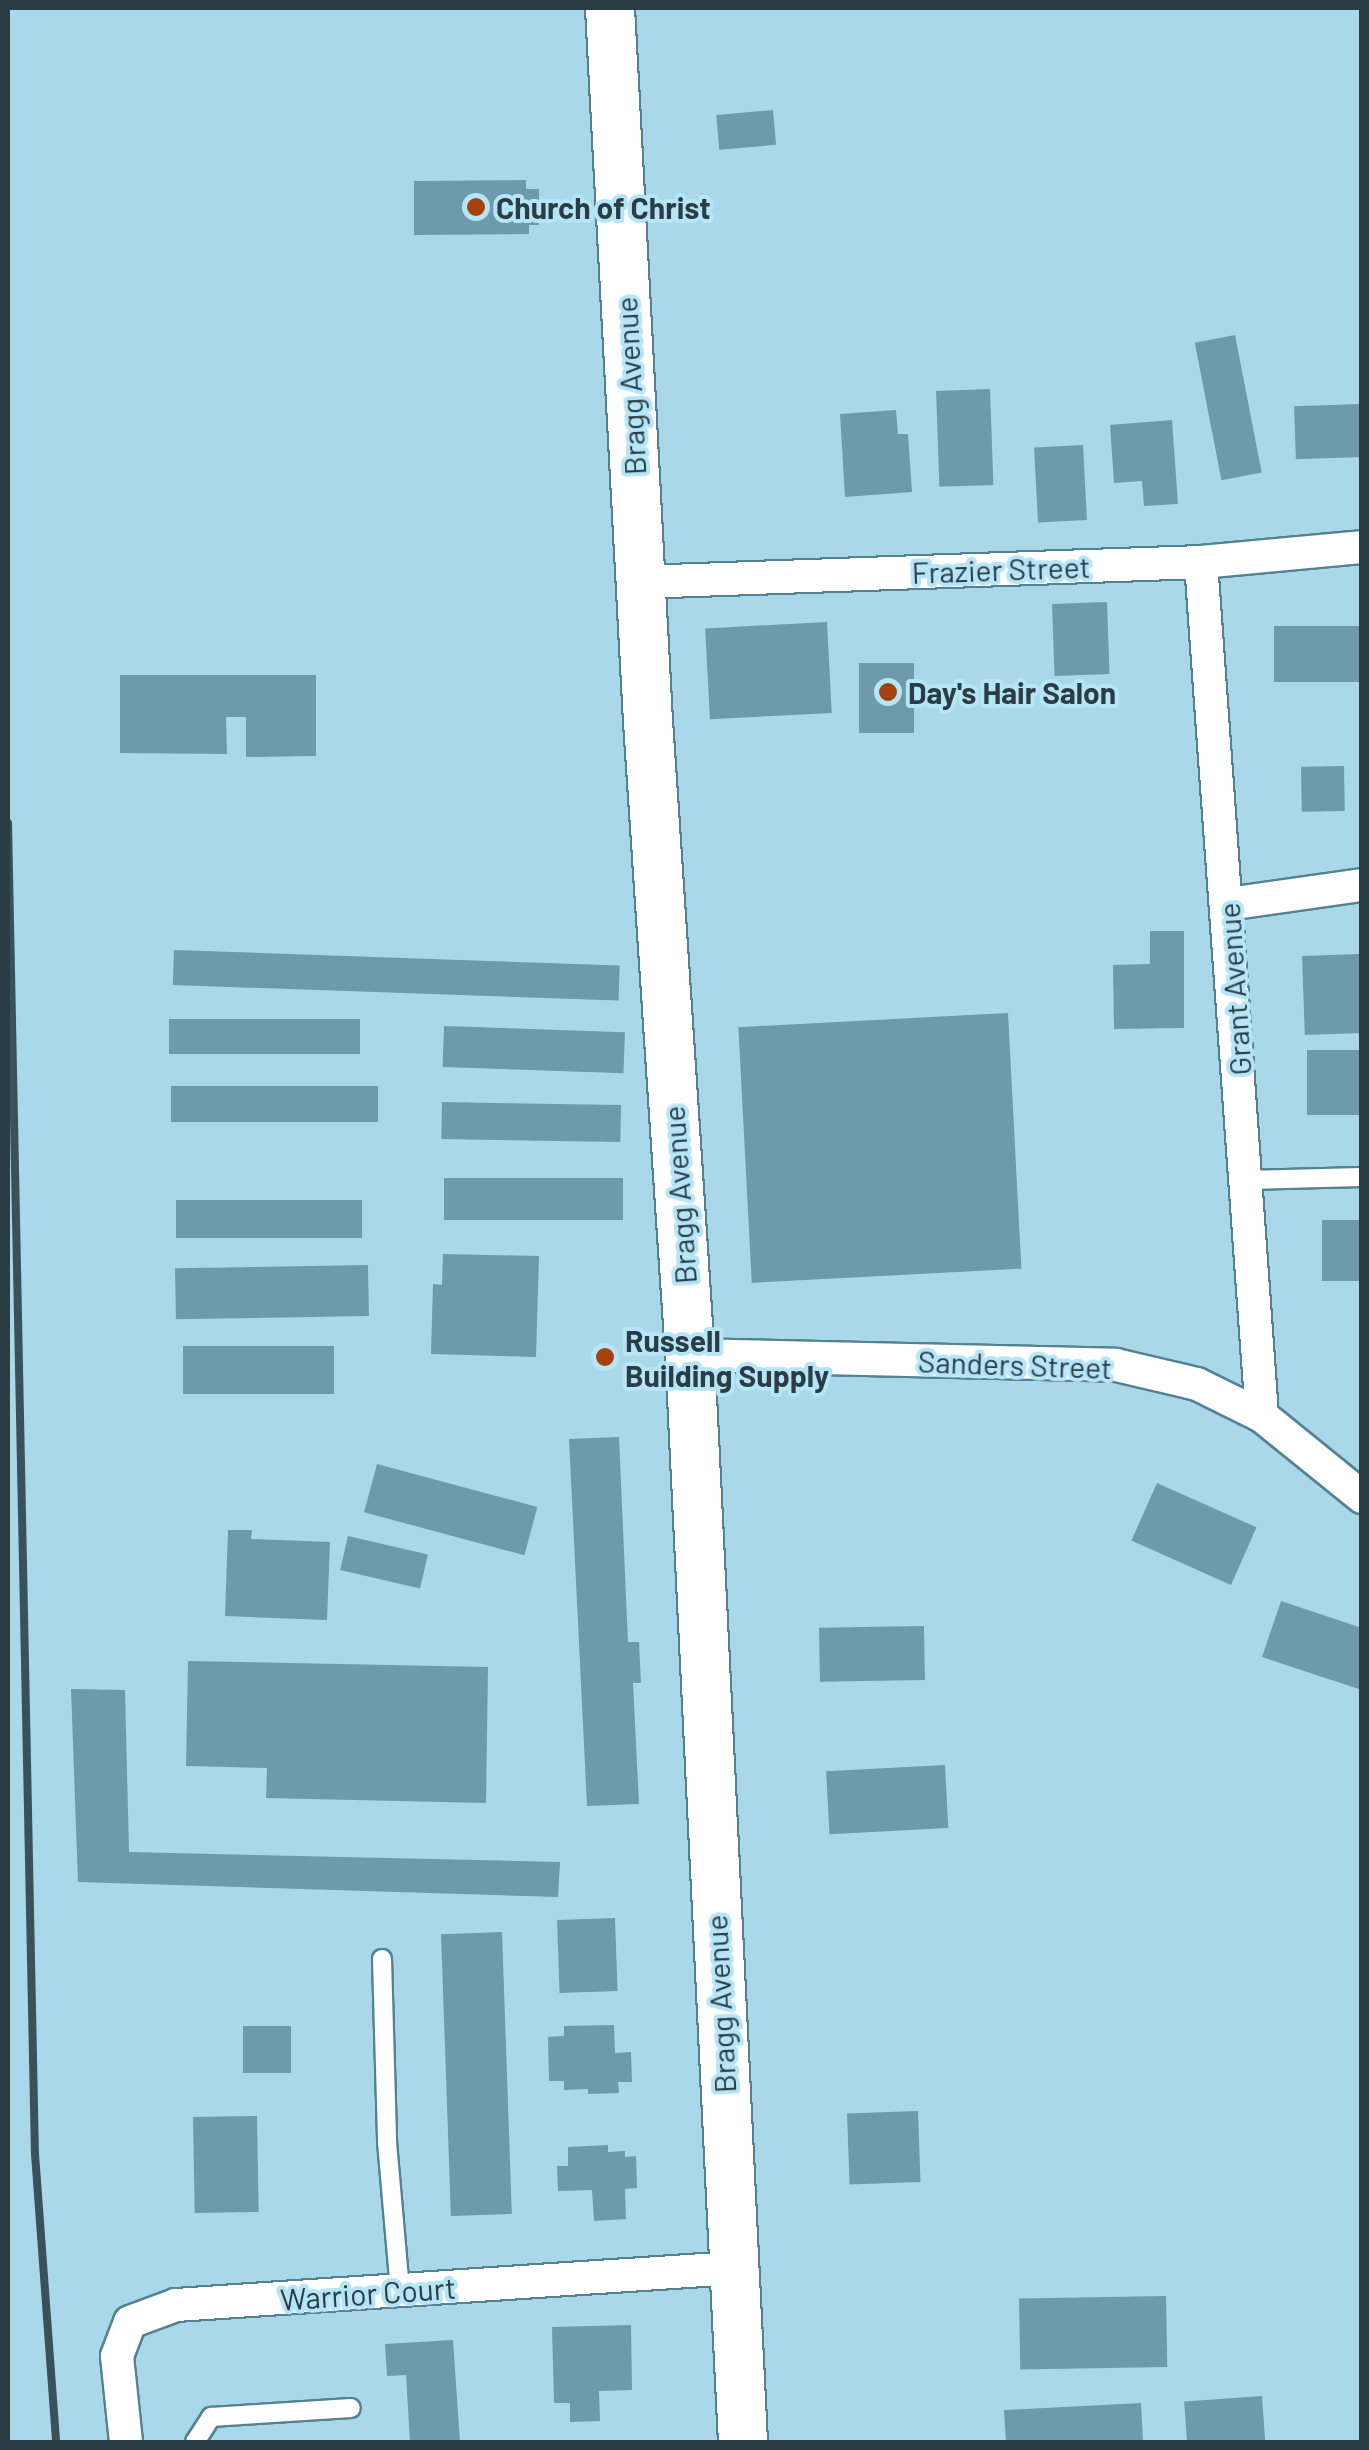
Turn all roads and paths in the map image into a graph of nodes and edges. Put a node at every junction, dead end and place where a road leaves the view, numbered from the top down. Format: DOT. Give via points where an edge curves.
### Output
graph roads {
  1 [pos="610,8"];
  2 [pos="1362,548"];
  3 [pos="1201,562"];
  4 [pos="640,582"];
  5 [pos="1362,885"];
  6 [pos="1228,904"];
  7 [pos="1362,1177"];
  8 [pos="1246,1180"];
  9 [pos="690,1355"];
  10 [pos="1262,1416"];
  11 [pos="1362,1497"];
  12 [pos="382,1959"];
  13 [pos="733,2268"];
  14 [pos="400,2290"];
  15 [pos="351,2408"];
  16 [pos="126,2442"];
  17 [pos="195,2442"];
  18 [pos="743,2442"];
  1 -- 4 [label="main road, Bragg Avenue"];
  2 -- 3 [label="street, Frazier Street"];
  3 -- 4 [label="street, Frazier Street"];
  3 -- 6 [label="street, Grant Avenue"];
  4 -- 9 [label="main road, Bragg Avenue"];
  5 -- 6 [label="street"];
  6 -- 8 [label="street, Grant Avenue"];
  7 -- 8 [label="lane"];
  8 -- 10 [label="street, Grant Avenue"];
  9 -- 10 [label="street, Sanders Street" via="1116,1365 1197,1384"];
  9 -- 13 [label="main road, Bragg Avenue"];
  10 -- 11 [label="street, Sanders Street"];
  12 -- 14 [label="lane"];
  13 -- 14 [label="street, Warrior Court"];
  13 -- 18 [label="main road, Bragg Avenue"];
  14 -- 16 [label="street, Warrior Court" via="176,2305 130,2322 117,2356"];
  15 -- 17 [label="lane" via="211,2418"];
}
